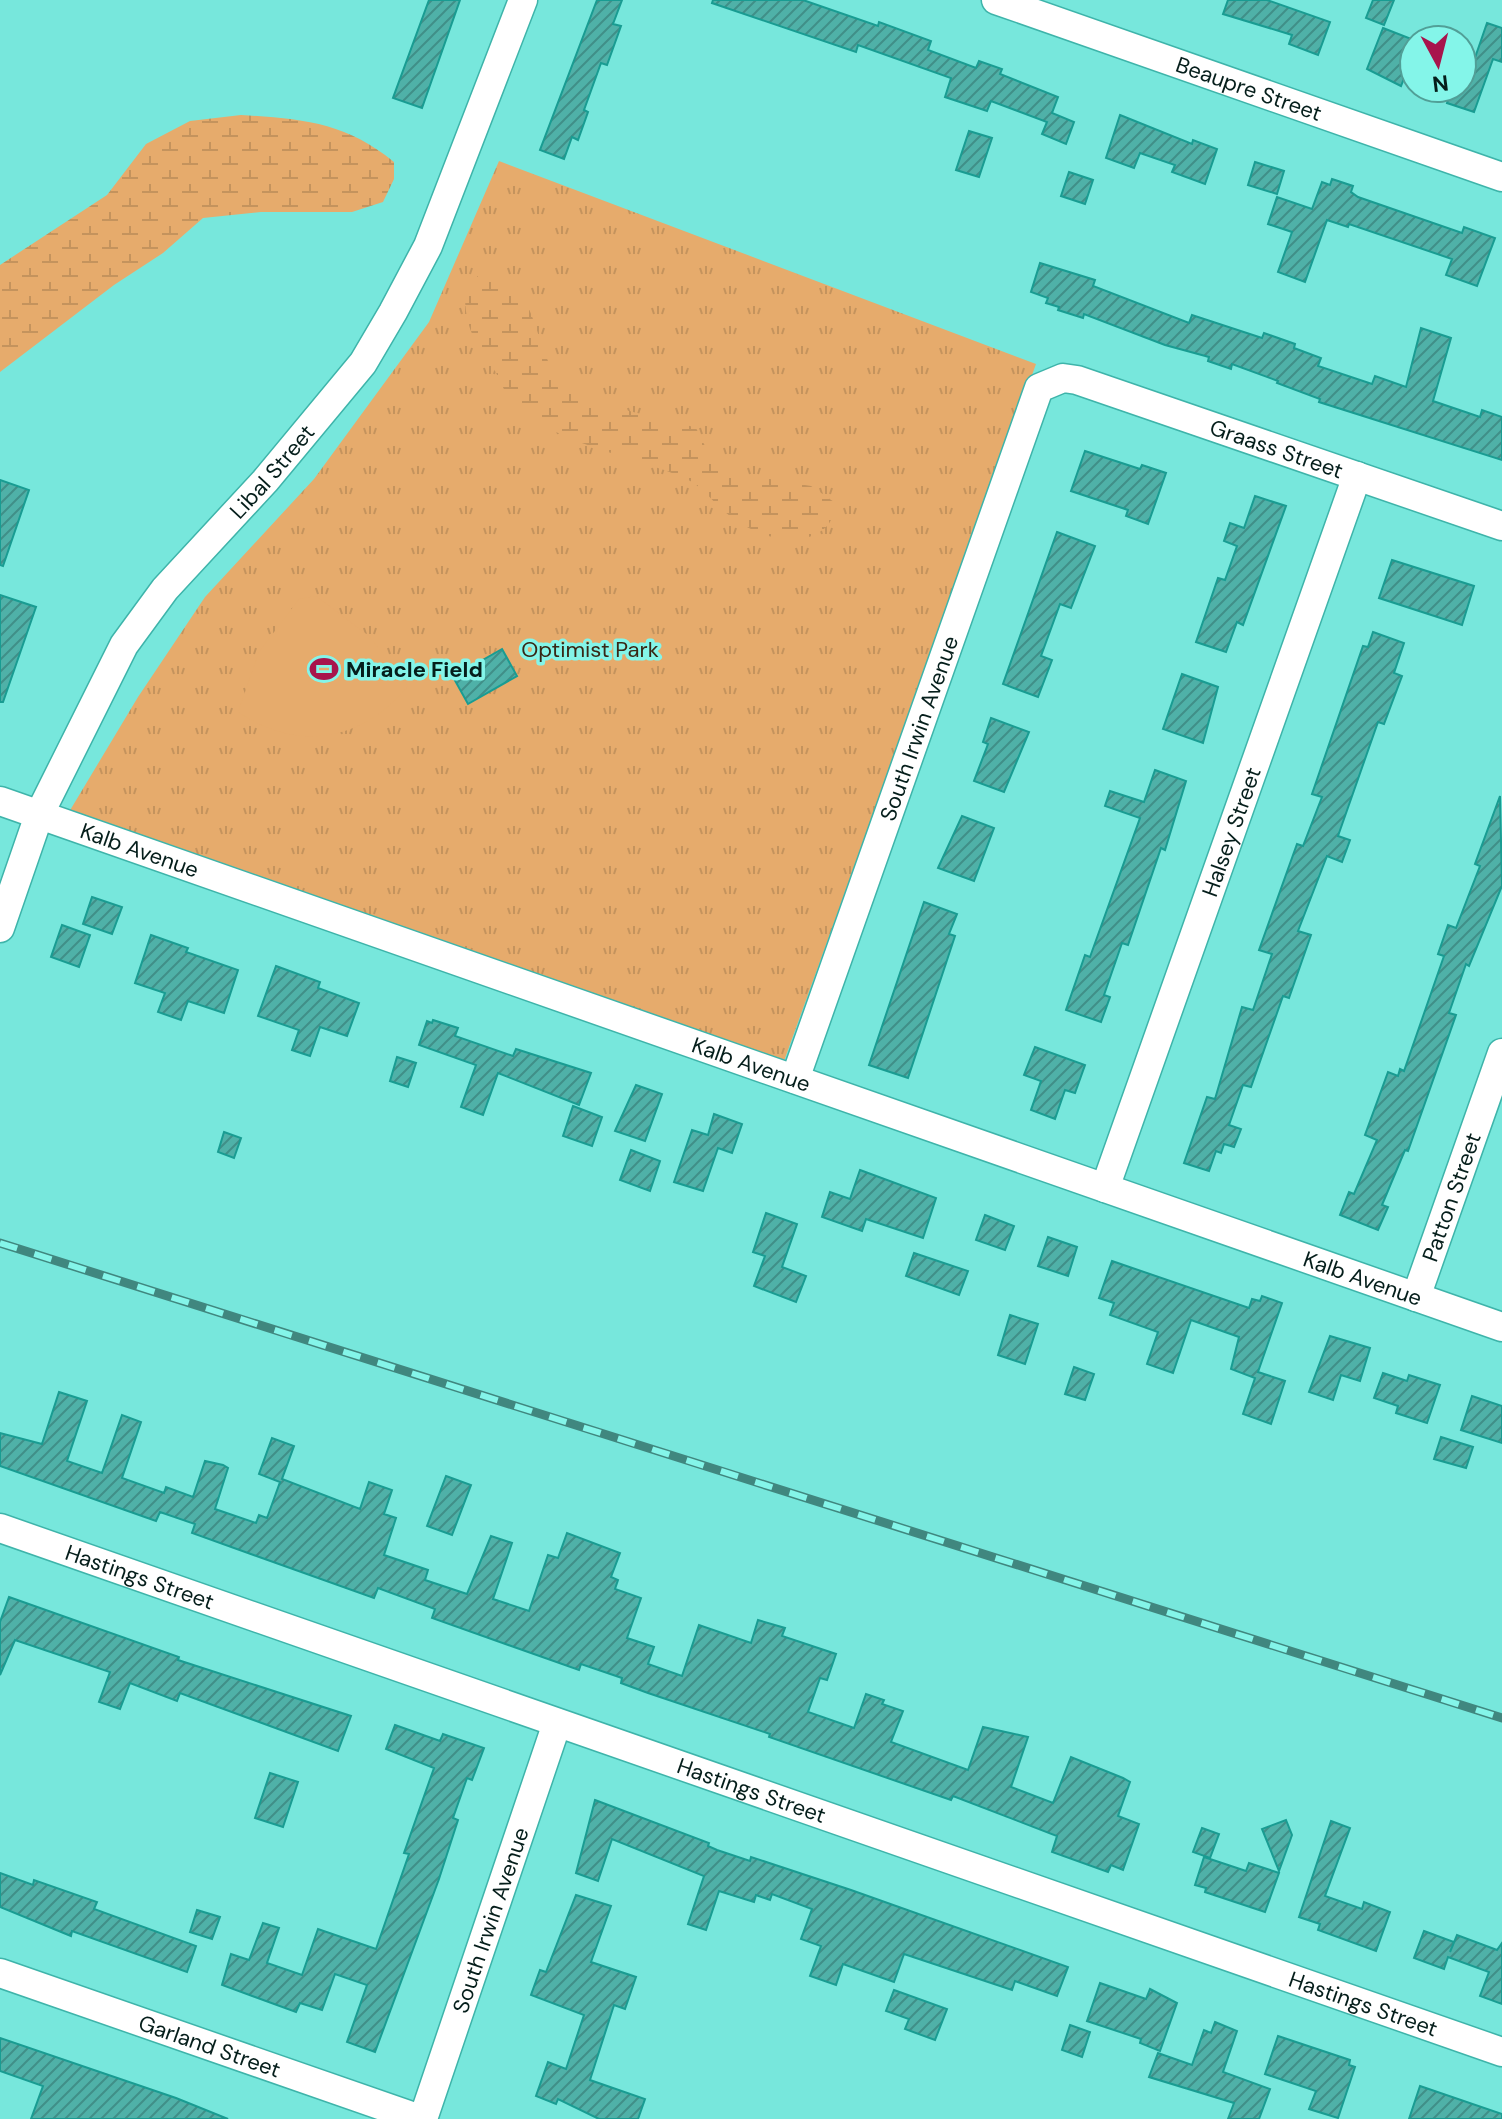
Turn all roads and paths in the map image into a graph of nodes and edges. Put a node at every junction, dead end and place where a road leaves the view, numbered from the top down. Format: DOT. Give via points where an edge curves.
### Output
graph roads {
  1 [pos="523,0"];
  2 [pos="996,0"];
  3 [pos="1502,177"];
  4 [pos="1049,381"];
  5 [pos="1357,476"];
  6 [pos="1502,526"];
  7 [pos="0,801"];
  8 [pos="39,815"];
  9 [pos="0,928"];
  10 [pos="1502,1053"];
  11 [pos="795,1079"];
  12 [pos="1105,1188"];
  13 [pos="1416,1297"];
  14 [pos="1502,1327"];
  15 [pos="0,1528"];
  16 [pos="557,1723"];
  17 [pos="0,1973"];
  18 [pos="1502,2052"];
  19 [pos="421,2119"];
  1 -- 8 [label="street, Libal Street" via="428,246 363,363 265,481 165,589 124,645"];
  2 -- 3 [label="street, Beaupre Street"];
  4 -- 5 [label="street, Graass Street" via="1077,380"];
  4 -- 11 [label="street, South Irwin Avenue" via="1032,398"];
  5 -- 6 [label="street, Graass Street"];
  5 -- 12 [label="street, Halsey Street"];
  7 -- 8 [label="street, Kalb Avenue"];
  8 -- 9 [label="street, Libal Street"];
  8 -- 11 [label="street, Kalb Avenue"];
  10 -- 13 [label="street, Patton Street"];
  11 -- 12 [label="street, Kalb Avenue"];
  12 -- 13 [label="street, Kalb Avenue"];
  13 -- 14 [label="street, Kalb Avenue"];
  15 -- 16 [label="street, Hastings Street"];
  16 -- 18 [label="street, Hastings Street"];
  16 -- 19 [label="street, South Irwin Avenue"];
  17 -- 19 [label="street, Garland Street"];
}
